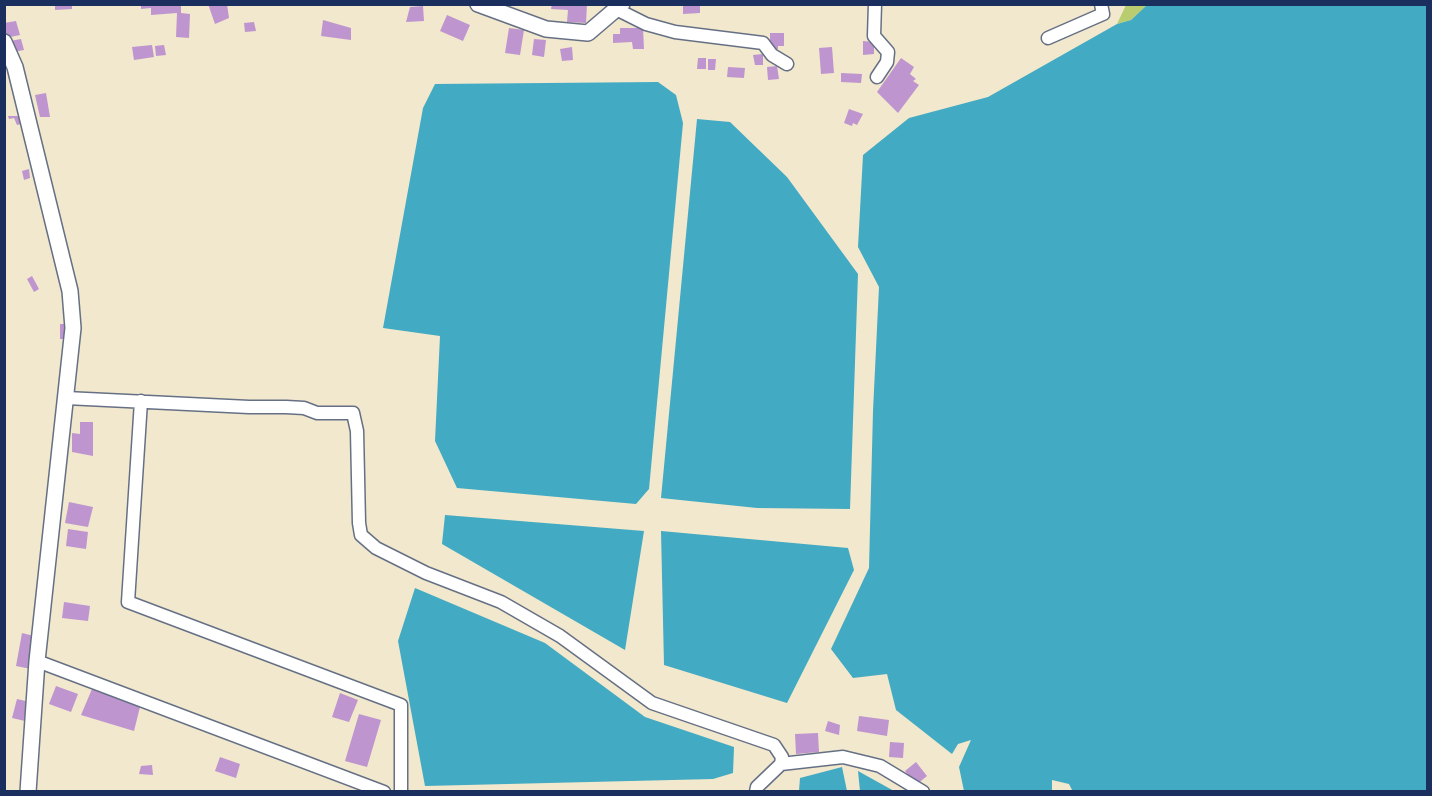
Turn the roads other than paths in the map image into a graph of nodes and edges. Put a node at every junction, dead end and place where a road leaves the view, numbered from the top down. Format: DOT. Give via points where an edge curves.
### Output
graph roads {
  1 [pos="478,4"];
  2 [pos="875,4"];
  3 [pos="1101,4"];
  4 [pos="620,7"];
  5 [pos="1048,38"];
  6 [pos="4,42"];
  7 [pos="787,64"];
  8 [pos="876,77"];
  9 [pos="66,398"];
  10 [pos="141,401"];
  11 [pos="37,661"];
  12 [pos="781,764"];
  13 [pos="28,792"];
  14 [pos="384,792"];
  15 [pos="401,792"];
  16 [pos="756,792"];
  17 [pos="923,792"];
  1 -- 4 [label="street" via="546,29 588,33"];
  2 -- 8 [label="street" via="874,36 888,52 887,62"];
  3 -- 5 [label="street" via="1104,14"];
  4 -- 7 [label="street" via="646,24 675,32 763,43 772,55"];
  6 -- 9 [label="street" via="15,67 70,291 73,328"];
  9 -- 10 [label="street"];
  9 -- 11 [label="street"];
  10 -- 12 [label="street" via="353,413 357,431 358,522 361,535 376,548 426,573 501,602 560,636 652,703 774,746 782,757"];
  10 -- 15 [label="street" via="128,602 401,705"];
  11 -- 13 [label="street"];
  11 -- 14 [label="street"];
  12 -- 16 [label="street"];
  12 -- 17 [label="street" via="843,757 880,766"];
}
